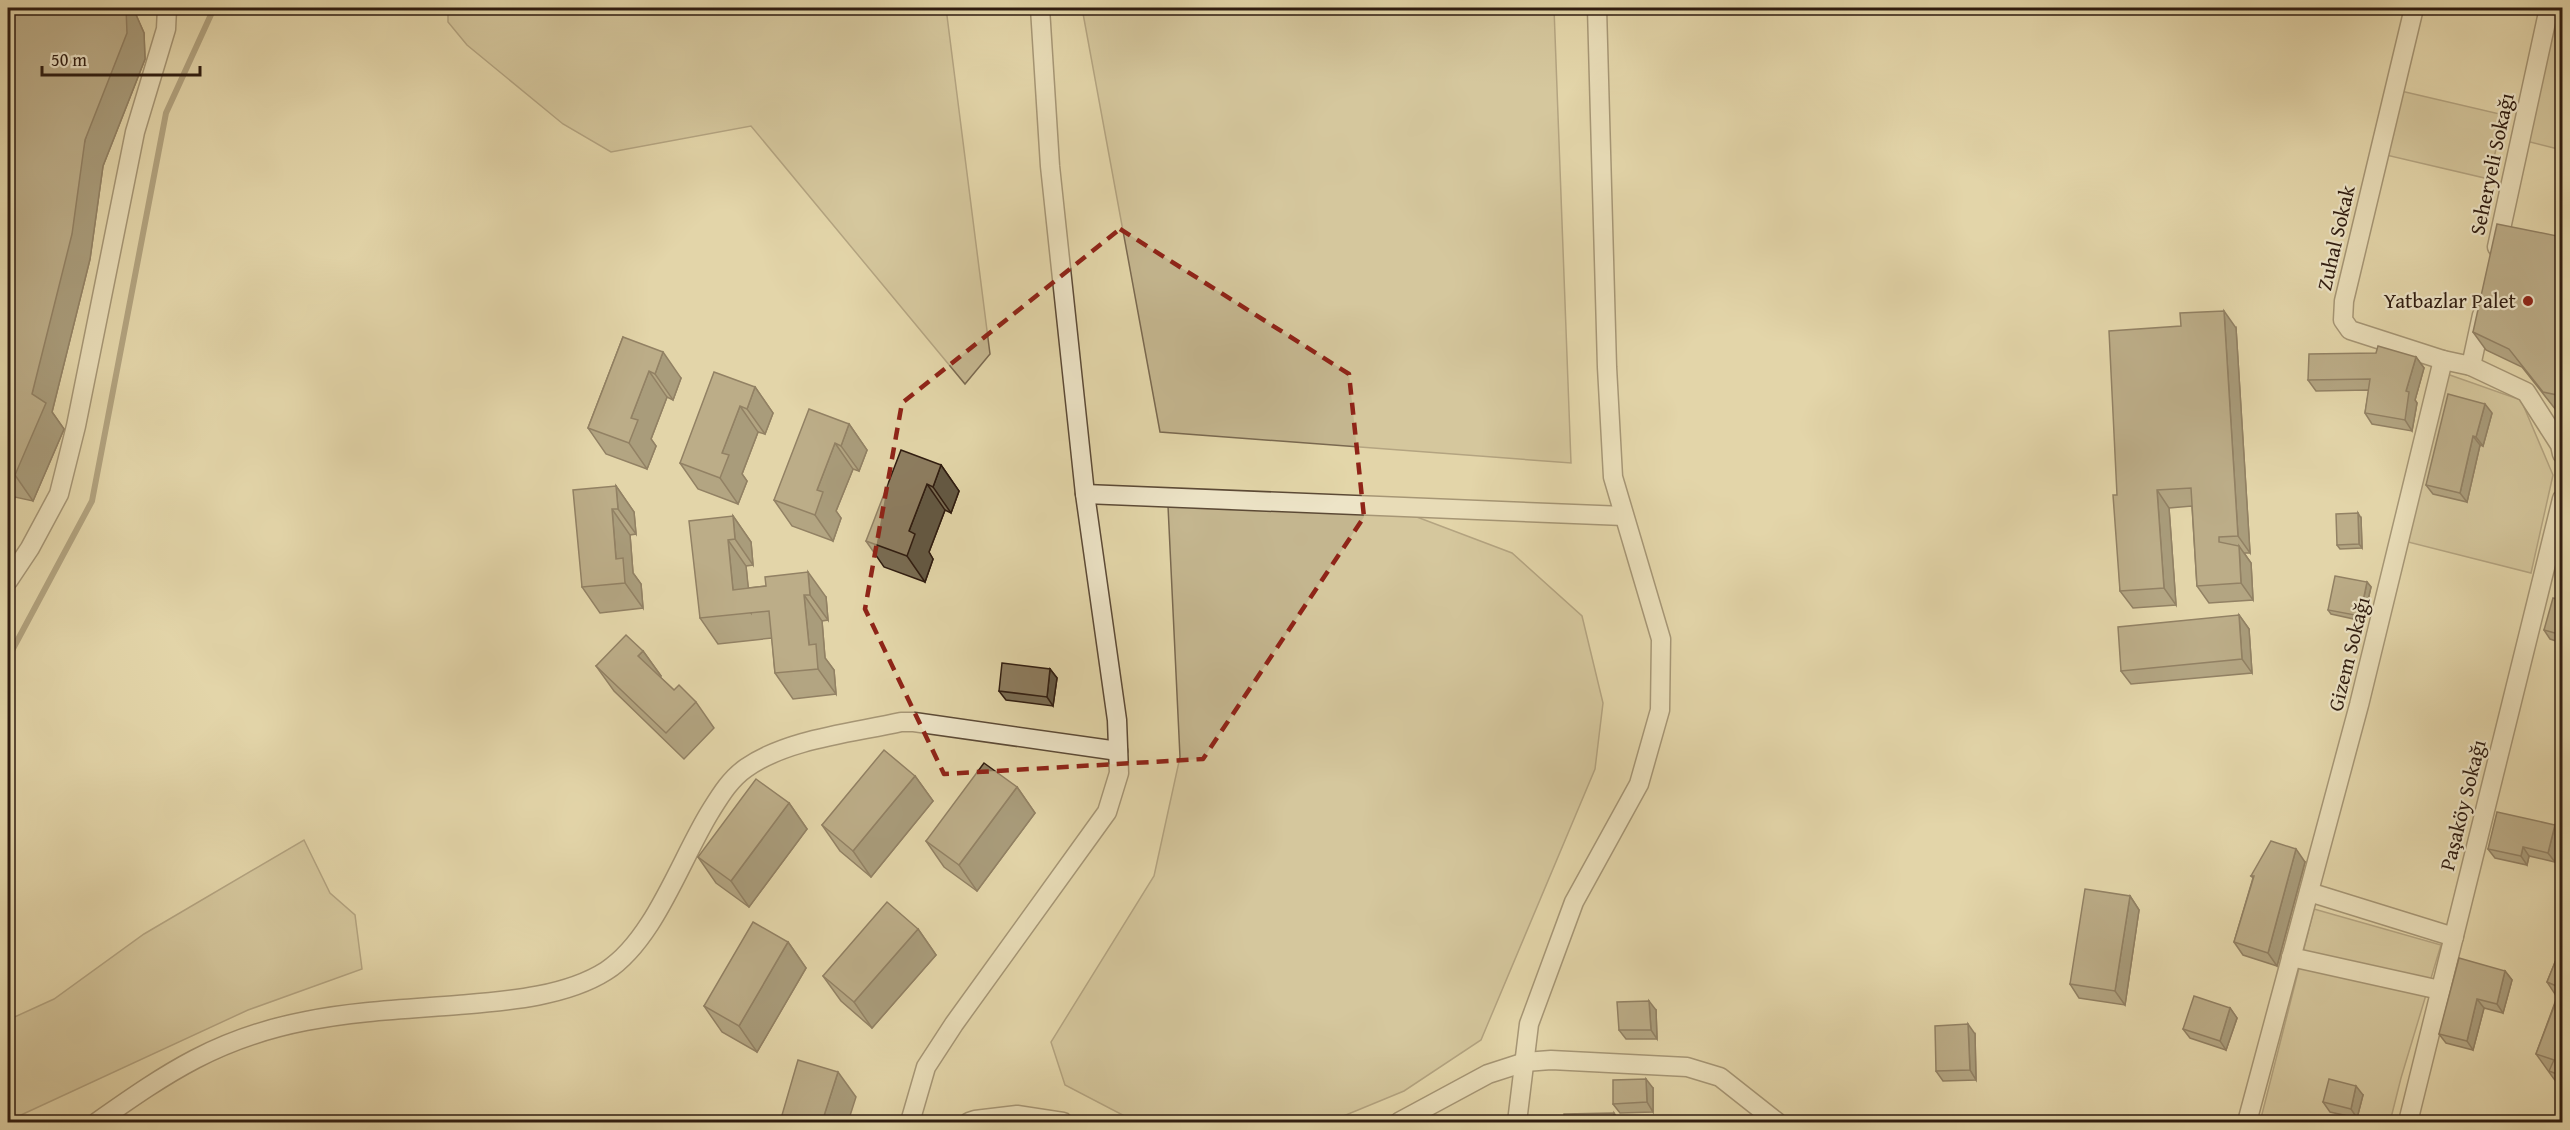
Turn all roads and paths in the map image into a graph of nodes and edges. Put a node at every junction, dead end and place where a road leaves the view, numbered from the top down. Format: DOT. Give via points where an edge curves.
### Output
graph roads {
  1 [pos="167,8"];
  2 [pos="1040,8"];
  3 [pos="1597,8"];
  4 [pos="2414,8"];
  5 [pos="2549,8"];
  6 [pos="2494,262"];
  7 [pos="2486,297"];
  8 [pos="2443,360"];
  9 [pos="2471,366"];
  10 [pos="2562,454"];
  11 [pos="1085,494"];
  12 [pos="2562,499"];
  13 [pos="1624,516"];
  14 [pos="11,568"];
  15 [pos="1118,751"];
  16 [pos="2309,892"];
  17 [pos="2454,937"];
  18 [pos="2291,957"];
  19 [pos="2440,990"];
  20 [pos="1525,1062"];
  21 [pos="97,1122"];
  22 [pos="910,1122"];
  23 [pos="969,1122"];
  24 [pos="1064,1122"];
  25 [pos="1399,1122"];
  26 [pos="1517,1122"];
  27 [pos="1777,1122"];
  28 [pos="2247,1122"];
  29 [pos="2408,1122"];
  1 -- 14 [label="street" via="166,29 135,132 59,494 47,520"];
  2 -- 11 [label="street" via="1050,166"];
  3 -- 13 [label="street" via="1609,411 1613,477"];
  4 -- 8 [label="street, Zuhal Sokak" via="2344,301 2343,320 2350,330"];
  5 -- 6 [label="street, Seheryeli Sokağı"];
  7 -- 9 [label="street"];
  8 -- 9 [label="street, Zuhal Sokak"];
  8 -- 16 [label="street, Gizem Sokağı"];
  9 -- 10 [label="street, Zuhal Sokak" via="2526,392"];
  11 -- 13 [label="street"];
  11 -- 15 [label="street"];
  12 -- 17 [label="street, Paşaköy Sokağı"];
  13 -- 20 [label="street" via="1661,639 1660,710 1639,784 1574,902 1529,1024"];
  15 -- 21 [label="street" via="914,722 785,748 746,768 724,789 646,933 607,970 561,990 520,998 368,1012 252,1033 203,1053 161,1077"];
  15 -- 22 [label="street" via="1119,773 1107,812 926,1067"];
  16 -- 17 [label="street"];
  16 -- 18 [label="street, Gizem Sokağı"];
  17 -- 19 [label="street, Paşaköy Sokağı"];
  18 -- 19 [label="street"];
  18 -- 28 [label="street, Gizem Sokağı"];
  19 -- 29 [label="street, Paşaköy Sokağı"];
  20 -- 25 [label="street" via="1488,1074"];
  20 -- 26 [label="street"];
  20 -- 27 [label="street" via="1627,1062 1687,1067 1720,1077"];
  23 -- 24 [label="street" via="1017,1115"];
}
